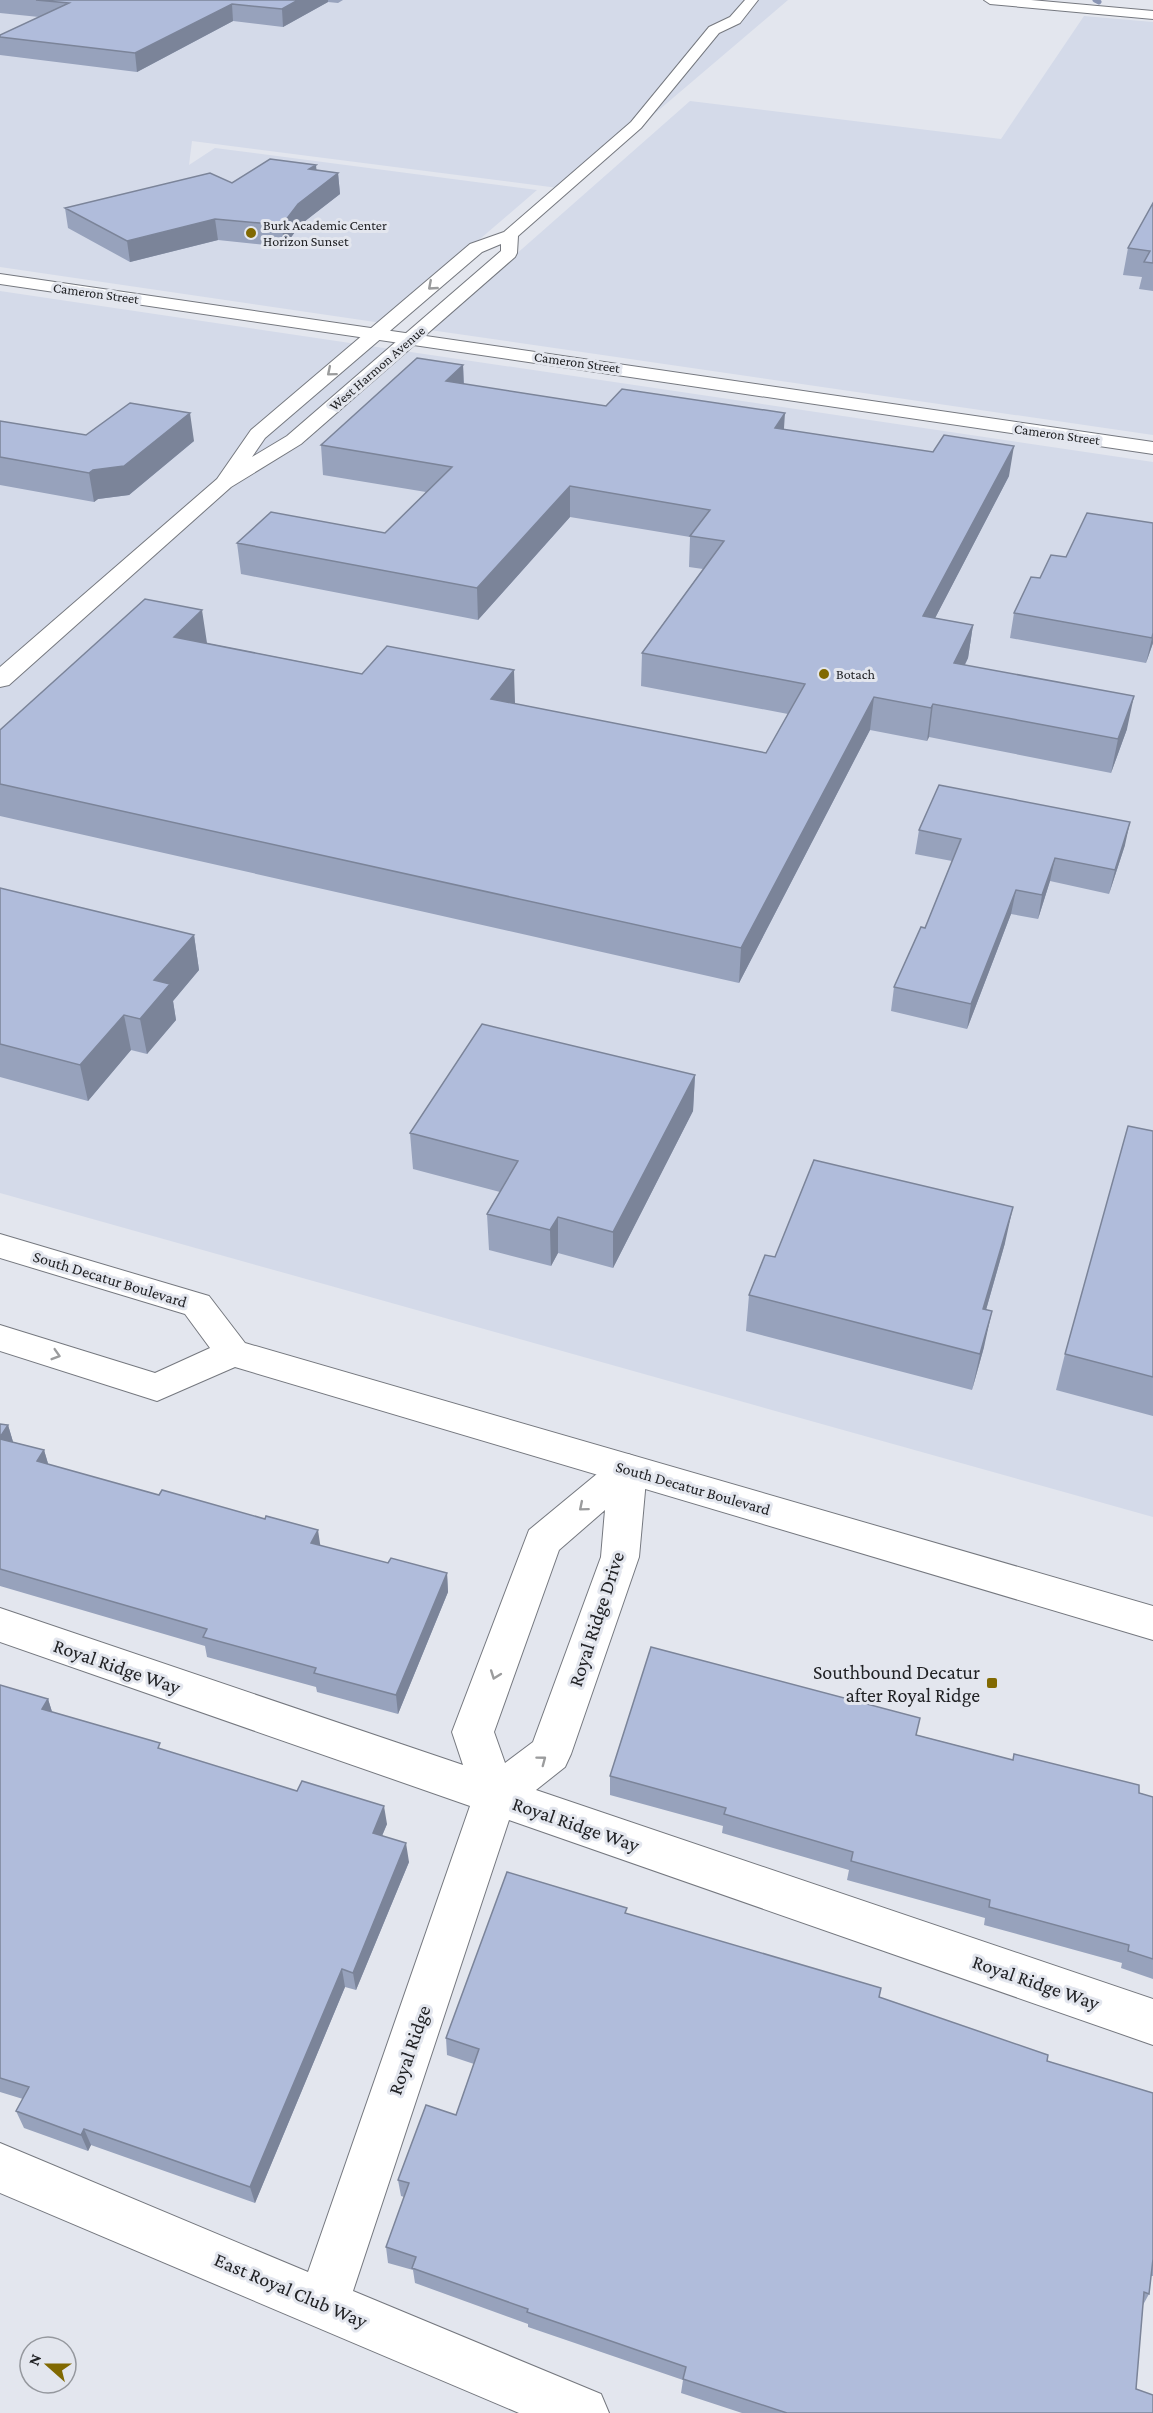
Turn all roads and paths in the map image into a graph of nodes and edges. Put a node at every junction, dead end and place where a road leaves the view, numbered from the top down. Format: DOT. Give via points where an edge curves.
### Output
graph roads {
  1 [pos="752,0"];
  2 [pos="990,0"];
  3 [pos="1153,15"];
  4 [pos="510,235"];
  5 [pos="0,279"];
  6 [pos="375,334"];
  7 [pos="412,338"];
  8 [pos="1153,448"];
  9 [pos="224,483"];
  10 [pos="0,680"];
  11 [pos="0,1246"];
  12 [pos="0,1338"];
  13 [pos="233,1353"];
  14 [pos="628,1469"];
  15 [pos="1153,1623"];
  16 [pos="0,1625"];
  17 [pos="495,1796"];
  18 [pos="1153,2022"];
  19 [pos="0,2168"];
  20 [pos="323,2304"];
  21 [pos="582,2413"];
  1 -- 4 [label="main road, West Harmon Avenue" via="735,20 711,24 636,125"];
  2 -- 3 [label="main road"];
  4 -- 6 [label="main road, West Harmon Avenue, one-way" via="476,248"];
  4 -- 7 [label="main road, West Harmon Avenue" via="509,253"];
  5 -- 6 [label="main road, Cameron Street"];
  6 -- 7 [label="main road, Cameron Street"];
  6 -- 9 [label="main road, West Harmon Avenue, one-way" via="258,434"];
  7 -- 8 [label="main road, Cameron Street"];
  7 -- 9 [label="main road, West Harmon Avenue" via="294,440"];
  9 -- 10 [label="main road, West Harmon Avenue"];
  11 -- 13 [label="main road, South Decatur Boulevard" via="197,1305"];
  12 -- 13 [label="main road, one-way" via="157,1387"];
  13 -- 14 [label="main road, South Decatur Boulevard"];
  14 -- 15 [label="main road, South Decatur Boulevard"];
  17 -- 14 [label="main road, Royal Ridge Drive, one-way" via="550,1754 620,1557"];
  14 -- 17 [label="main road, one-way" via="543,1540 473,1732"];
  16 -- 17 [label="main road, Royal Ridge Way"];
  17 -- 18 [label="main road, Royal Ridge Way"];
  17 -- 20 [label="main road, Royal Ridge"];
  19 -- 20 [label="main road, East Royal Club Way"];
  20 -- 21 [label="main road, East Royal Club Way"];
}
